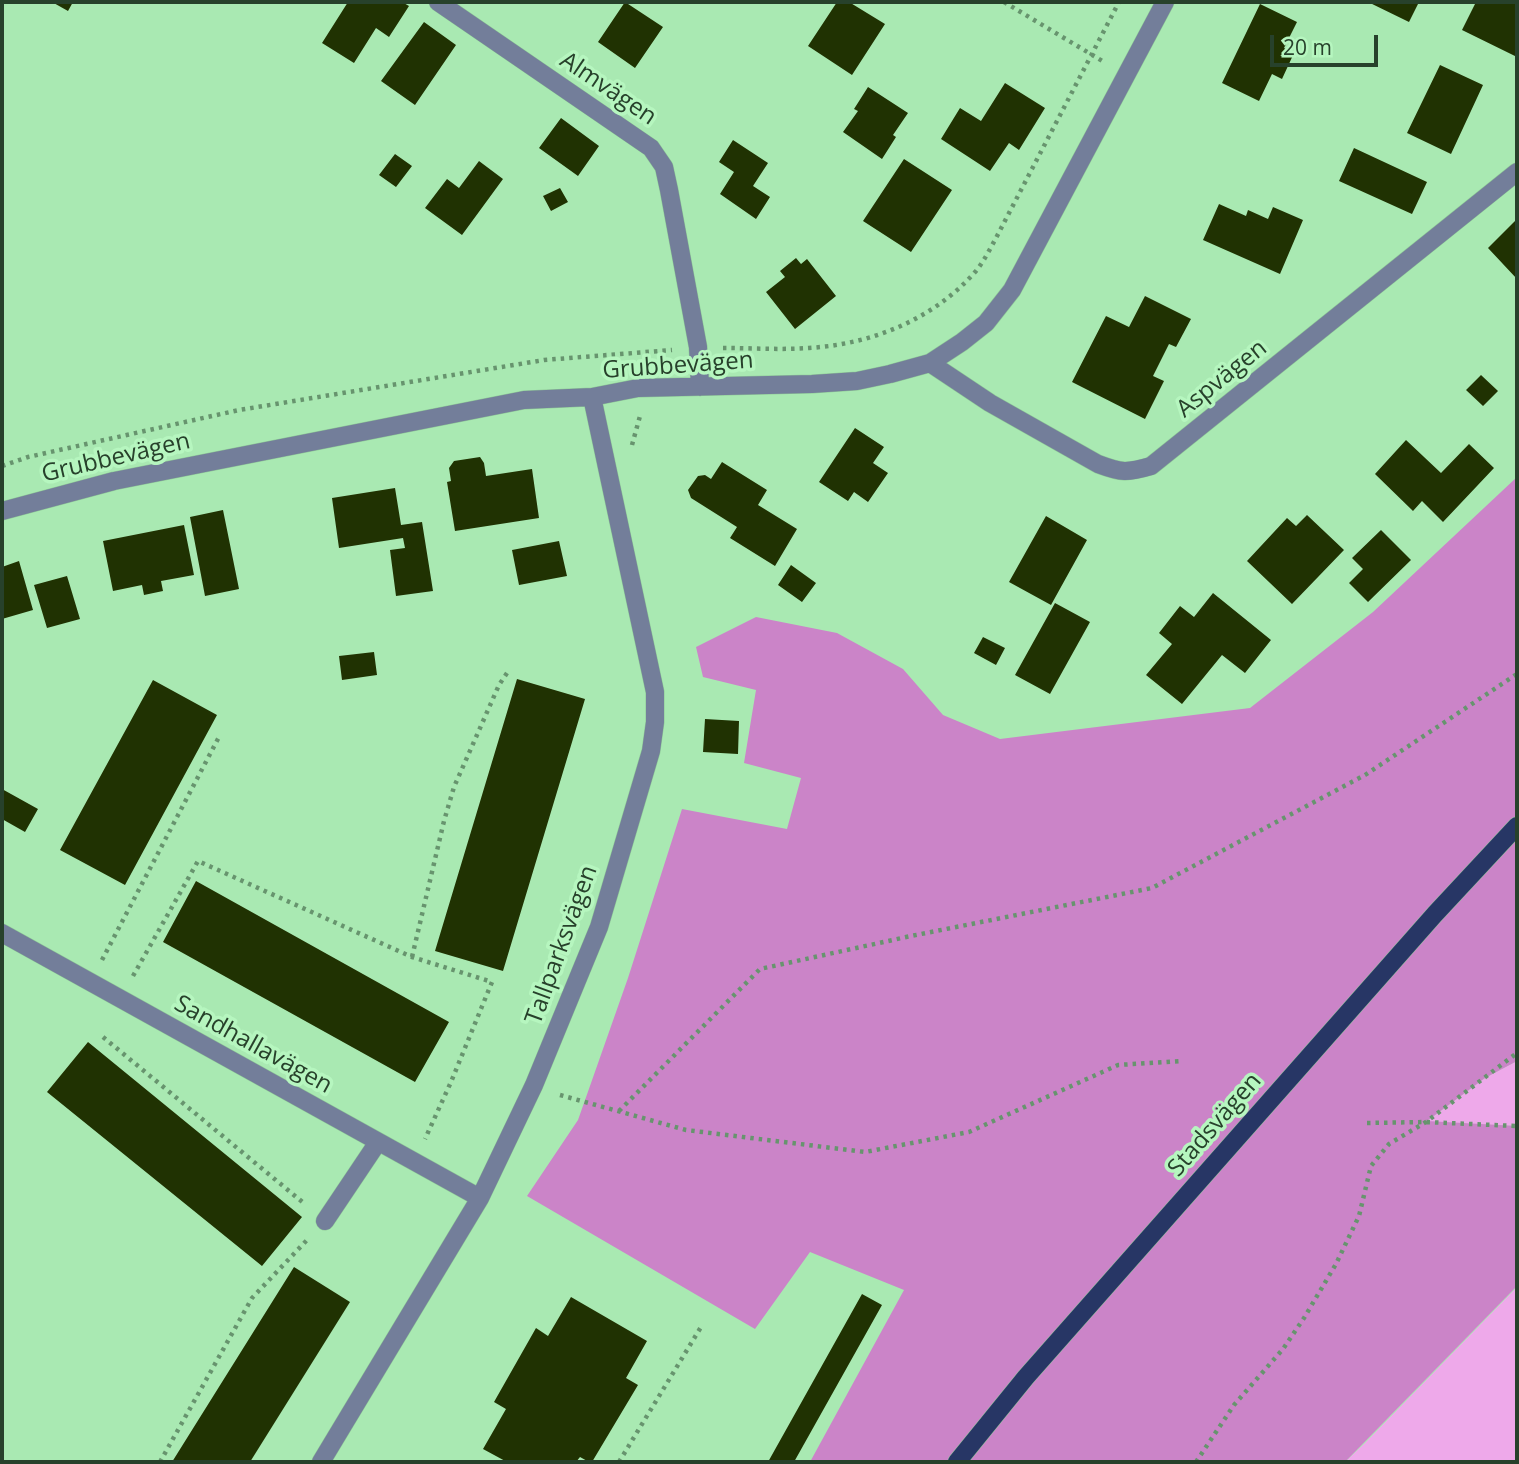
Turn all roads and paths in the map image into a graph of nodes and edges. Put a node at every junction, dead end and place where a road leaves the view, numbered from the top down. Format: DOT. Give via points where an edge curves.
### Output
graph roads {
  1 [pos="438,2"];
  2 [pos="1004,2"];
  3 [pos="1119,2"];
  4 [pos="1166,2"];
  5 [pos="1091,55"];
  6 [pos="1126,75"];
  7 [pos="1517,172"];
  8 [pos="698,348"];
  9 [pos="930,363"];
  10 [pos="700,387"];
  11 [pos="592,397"];
  12 [pos="2,466"];
  13 [pos="2,511"];
  14 [pos="509,670"];
  15 [pos="1517,674"];
  16 [pos="220,735"];
  17 [pos="1517,826"];
  18 [pos="2,933"];
  19 [pos="412,957"];
  20 [pos="90,982"];
  21 [pos="120,999"];
  22 [pos="103,1037"];
  23 [pos="1517,1053"];
  24 [pos="1181,1061"];
  25 [pos="534,1085"];
  26 [pos="619,1111"];
  27 [pos="1426,1122"];
  28 [pos="1367,1123"];
  29 [pos="1517,1126"];
  30 [pos="378,1142"];
  31 [pos="414,1162"];
  32 [pos="480,1198"];
  33 [pos="325,1221"];
  34 [pos="701,1327"];
  35 [pos="160,1462"];
  36 [pos="321,1462"];
  37 [pos="620,1462"];
  38 [pos="957,1462"];
  39 [pos="1196,1462"];
  1 -- 8 [label="street, Almvägen" via="651,148 664,167"];
  2 -- 5 [label="path"];
  3 -- 5 [label="path"];
  4 -- 6 [label="street, Grubbevägen"];
  5 -- 6 [label="path"];
  5 -- 8 [label="path" via="977,270 925,315 891,331 821,347"];
  6 -- 9 [label="street, Grubbevägen" via="1012,290 986,323"];
  7 -- 9 [label="street, Aspvägen" via="1151,466 1130,472 1098,464"];
  8 -- 10 [label="street, Almvägen"];
  8 -- 12 [label="path" via="544,360 252,408"];
  9 -- 10 [label="street, Grubbevägen" via="857,381"];
  10 -- 11 [label="street, Grubbevägen" via="638,388"];
  11 -- 13 [label="street, Grubbevägen" via="524,400 114,481"];
  11 -- 25 [label="street, Tallparksvägen" via="655,692 655,722 651,751 600,927"];
  14 -- 19 [label="path" via="454,788"];
  15 -- 26 [label="path" via="1365,775 1152,888 760,969"];
  16 -- 20 [label="path"];
  17 -- 38 [label="main road, Stadsvägen" via="1026,1377"];
  18 -- 20 [label="street, Sandhallavägen"];
  19 -- 21 [label="path" via="198,861"];
  19 -- 31 [label="path" via="492,982"];
  20 -- 21 [label="street, Sandhallavägen"];
  21 -- 30 [label="street, Sandhallavägen"];
  22 -- 33 [label="path"];
  23 -- 27 [label="path"];
  24 -- 26 [label="path" via="1118,1065 969,1132 865,1152 686,1130"];
  25 -- 26 [label="path"];
  25 -- 32 [label="street, Tallparksvägen"];
  27 -- 28 [label="path"];
  27 -- 29 [label="path"];
  27 -- 39 [label="path" via="1389,1144 1371,1166 1359,1216 1336,1264 1283,1349 1234,1405"];
  30 -- 31 [label="street, Sandhallavägen"];
  30 -- 33 [label="street"];
  31 -- 32 [label="street, Sandhallavägen"];
  32 -- 36 [label="street, Tallparksvägen"];
  33 -- 35 [label="path" via="253,1298"];
  34 -- 37 [label="path"];
}
